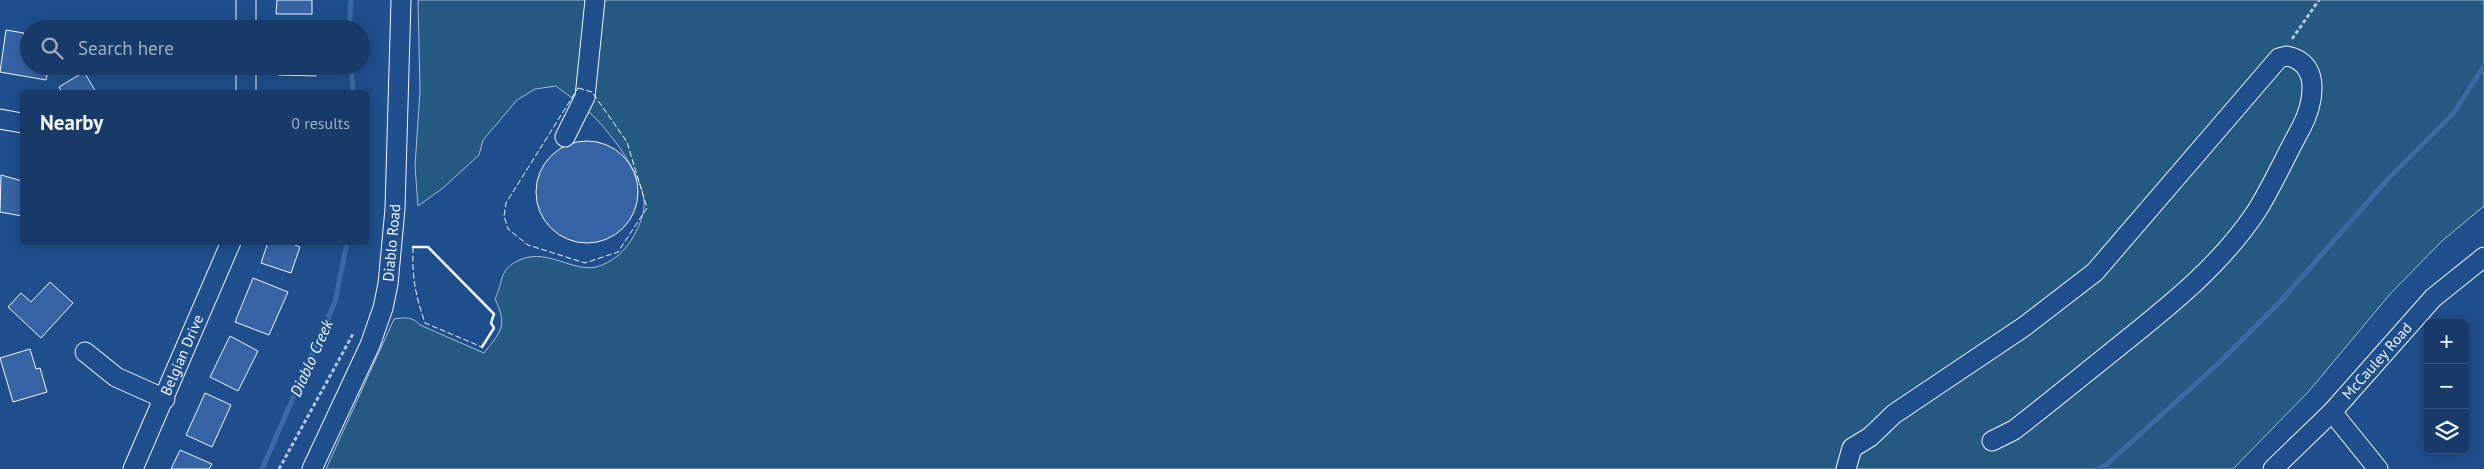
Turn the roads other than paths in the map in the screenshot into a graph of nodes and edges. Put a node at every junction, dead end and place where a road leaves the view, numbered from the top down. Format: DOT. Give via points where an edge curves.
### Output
graph roads {
  1 [pos="246,0"];
  2 [pos="401,0"];
  3 [pos="595,0"];
  4 [pos="246,20"];
  5 [pos="246,75"];
  6 [pos="246,90"];
  7 [pos="0,119"];
  8 [pos="20,123"];
  9 [pos="565,137"];
  10 [pos="230,245"];
  11 [pos="2484,256"];
  12 [pos="85,352"];
  13 [pos="165,399"];
  14 [pos="2332,412"];
  15 [pos="1992,441"];
  16 [pos="133,469"];
  17 [pos="312,469"];
  18 [pos="1846,469"];
  19 [pos="2273,469"];
  20 [pos="2378,469"];
  1 -- 4 [label="street"];
  2 -- 17 [label="street, Diablo Road" via="395,210 388,284 370,345"];
  3 -- 9 [label="street" via="585,97"];
  5 -- 6 [label="street"];
  7 -- 8 [label="street"];
  10 -- 13 [label="street, Belgian Drive"];
  11 -- 14 [label="street, McCauley Road" via="2433,298"];
  12 -- 13 [label="street" via="116,377"];
  13 -- 16 [label="street, Belgian Drive"];
  14 -- 19 [label="street, McCauley Road"];
  14 -- 20 [label="street"];
  15 -- 18 [label="street" via="2014,430 2172,304 2216,261 2256,212 2305,120 2313,94 2313,81 2302,62 2287,56 2279,58 2096,272 2025,326 1894,414 1870,437 1852,448"];
}
